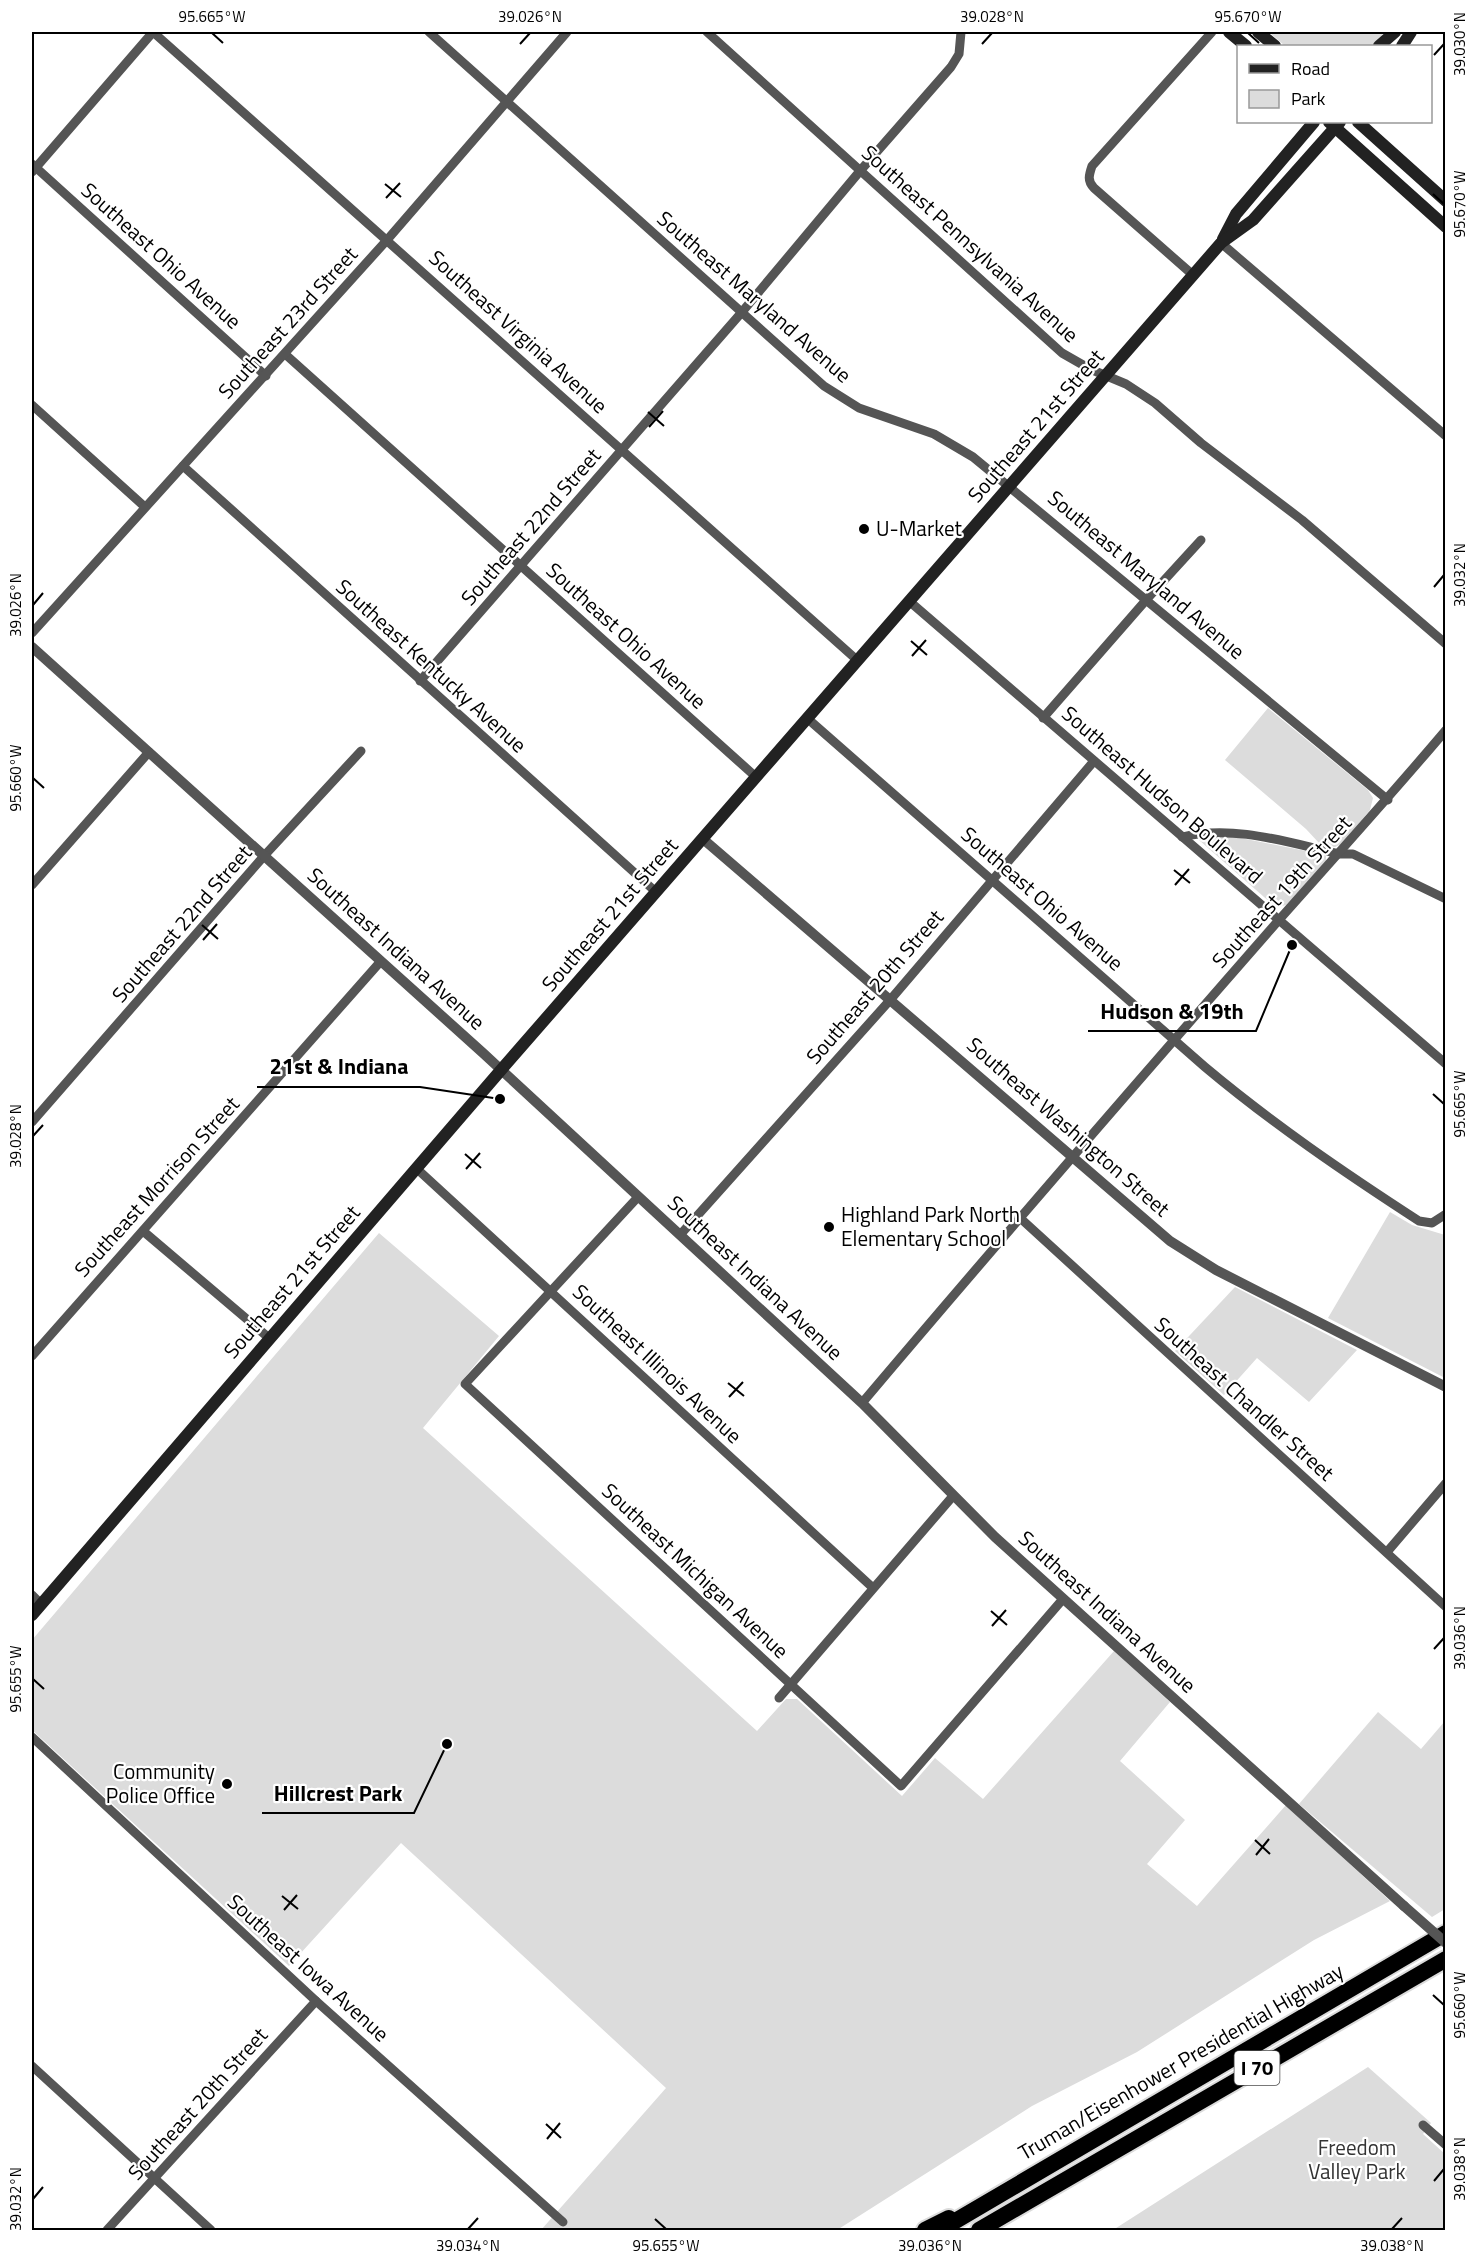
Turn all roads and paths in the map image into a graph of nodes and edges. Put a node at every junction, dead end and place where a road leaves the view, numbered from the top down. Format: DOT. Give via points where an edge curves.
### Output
graph roads {
  1 [pos="153,32"];
  2 [pos="429,32"];
  3 [pos="567,32"];
  4 [pos="707,32"];
  5 [pos="1212,32"];
  6 [pos="1229,32"];
  7 [pos="1258,32"];
  8 [pos="1395,32"];
  9 [pos="1411,32"];
  10 [pos="961,33"];
  11 [pos="1245,45"];
  12 [pos="1274,45"];
  13 [pos="1380,45"];
  14 [pos="1403,45"];
  15 [pos="507,101"];
  16 [pos="1313,123"];
  17 [pos="1335,123"];
  18 [pos="1359,123"];
  19 [pos="33,168"];
  20 [pos="860,171"];
  21 [pos="1446,201"];
  22 [pos="1446,227"];
  23 [pos="387,240"];
  24 [pos="1221,243"];
  25 [pos="1193,275"];
  26 [pos="742,312"];
  27 [pos="285,354"];
  28 [pos="1106,375"];
  29 [pos="266,376"];
  30 [pos="32,405"];
  31 [pos="1446,436"];
  32 [pos="622,449"];
  33 [pos="183,466"];
  34 [pos="1010,486"];
  35 [pos="145,507"];
  36 [pos="1201,540"];
  37 [pos="520,565"];
  38 [pos="1147,598"];
  39 [pos="909,601"];
  40 [pos="32,633"];
  41 [pos="1446,644"];
  42 [pos="32,647"];
  43 [pos="858,660"];
  44 [pos="420,681"];
  45 [pos="808,718"];
  46 [pos="1043,718"];
  47 [pos="1446,730"];
  48 [pos="361,751"];
  49 [pos="149,752"];
  50 [pos="1094,761"];
  51 [pos="756,777"];
  52 [pos="1388,800"];
  53 [pos="1182,837"];
  54 [pos="703,838"];
  55 [pos="1340,854"];
  56 [pos="264,856"];
  57 [pos="992,879"];
  58 [pos="32,885"];
  59 [pos="656,892"];
  60 [pos="1446,899"];
  61 [pos="1279,920"];
  62 [pos="381,961"];
  63 [pos="891,999"];
  64 [pos="1176,1040"];
  65 [pos="1446,1064"];
  66 [pos="501,1070"];
  67 [pos="32,1122"];
  68 [pos="1074,1158"];
  69 [pos="416,1168"];
  70 [pos="638,1197"];
  71 [pos="1446,1214"];
  72 [pos="1019,1217"];
  73 [pos="142,1230"];
  74 [pos="680,1235"];
  75 [pos="551,1291"];
  76 [pos="269,1338"];
  77 [pos="32,1356"];
  78 [pos="1446,1387"];
  79 [pos="862,1403"];
  80 [pos="1446,1483"];
  81 [pos="953,1496"];
  82 [pos="1387,1552"];
  83 [pos="872,1587"];
  84 [pos="1063,1599"];
  85 [pos="36,1600"];
  86 [pos="1446,1607"];
  87 [pos="32,1615"];
  88 [pos="791,1684"];
  89 [pos="779,1698"];
  90 [pos="32,1737"];
  91 [pos="1446,1933"];
  92 [pos="1446,1943"];
  93 [pos="1446,1959"];
  94 [pos="316,2001"];
  95 [pos="32,2066"];
  96 [pos="1423,2125"];
  97 [pos="1446,2145"];
  98 [pos="154,2178"];
  99 [pos="1006,2190"];
  100 [pos="563,2222"];
  101 [pos="107,2230"];
  102 [pos="211,2230"];
  103 [pos="925,2230"];
  104 [pos="940,2230"];
  105 [pos="979,2230"];
  1 -- 19 [label="street"];
  1 -- 23 [label="street, Southeast Virginia Avenue"];
  2 -- 15 [label="street, Southeast Maryland Avenue"];
  3 -- 15 [label="street, Southeast 23rd Street"];
  4 -- 20 [label="street, Southeast Pennsylvania Avenue"];
  5 -- 25 [label="street" via="1092,166 1088,176 1094,188"];
  6 -- 11 [label="main road"];
  7 -- 12 [label="main road"];
  8 -- 13 [label="main road"];
  9 -- 14 [label="main road"];
  10 -- 20 [label="street, Southeast 22nd Street" via="955,62"];
  15 -- 23 [label="street, Southeast 23rd Street"];
  15 -- 26 [label="street, Southeast Maryland Avenue"];
  16 -- 24 [label="main road, Southeast 21st Street" via="1236,214"];
  17 -- 22 [label="main road"];
  17 -- 24 [label="main road, Southeast 21st Street" via="1253,220"];
  18 -- 21 [label="main road"];
  19 -- 29 [label="street, Southeast Ohio Avenue"];
  20 -- 26 [label="street, Southeast 22nd Street"];
  20 -- 28 [label="street, Southeast Pennsylvania Avenue" via="1062,353"];
  23 -- 27 [label="street, Southeast 23rd Street"];
  23 -- 32 [label="street, Southeast Virginia Avenue"];
  24 -- 25 [label="main road, Southeast 21st Street"];
  24 -- 31 [label="street"];
  25 -- 28 [label="main road, Southeast 21st Street"];
  26 -- 32 [label="street, Southeast 22nd Street"];
  26 -- 34 [label="street, Southeast Maryland Avenue" via="813,378 843,399 954,444"];
  27 -- 29 [label="street, Southeast 23rd Street"];
  27 -- 37 [label="street, Southeast Ohio Avenue"];
  28 -- 34 [label="main road, Southeast 21st Street"];
  28 -- 41 [label="street, Southeast Pennsylvania Avenue" via="1155,403 1302,519"];
  29 -- 33 [label="street, Southeast 23rd Street"];
  30 -- 35 [label="street"];
  32 -- 37 [label="street, Southeast 22nd Street"];
  32 -- 43 [label="street, Southeast Virginia Avenue"];
  33 -- 35 [label="street, Southeast 23rd Street"];
  33 -- 44 [label="street, Southeast Kentucky Avenue"];
  34 -- 38 [label="street, Southeast Maryland Avenue"];
  34 -- 39 [label="main road, Southeast 21st Street"];
  35 -- 40 [label="street, Southeast 23rd Street"];
  36 -- 38 [label="street"];
  37 -- 44 [label="street, Southeast 22nd Street"];
  37 -- 51 [label="street, Southeast Ohio Avenue"];
  38 -- 46 [label="street"];
  38 -- 52 [label="street, Southeast Maryland Avenue"];
  39 -- 43 [label="main road, Southeast 21st Street"];
  39 -- 46 [label="street, Southeast Hudson Boulevard"];
  42 -- 49 [label="street, Southeast Indiana Avenue"];
  43 -- 45 [label="main road, Southeast 21st Street"];
  44 -- 59 [label="street, Southeast Kentucky Avenue"];
  45 -- 51 [label="main road, Southeast 21st Street"];
  45 -- 57 [label="street, Southeast Ohio Avenue"];
  46 -- 50 [label="street, Southeast Hudson Boulevard"];
  47 -- 52 [label="street, Southeast 19th Street"];
  48 -- 56 [label="street, Southeast 22nd Street"];
  49 -- 56 [label="street, Southeast Indiana Avenue"];
  49 -- 58 [label="street"];
  50 -- 53 [label="street, Southeast Hudson Boulevard"];
  50 -- 57 [label="street, Southeast 20th Street"];
  51 -- 54 [label="main road, Southeast 21st Street"];
  52 -- 55 [label="street, Southeast 19th Street"];
  53 -- 55 [label="street" via="1201,832 1236,832"];
  53 -- 61 [label="street, Southeast Hudson Boulevard"];
  54 -- 59 [label="main road, Southeast 21st Street"];
  54 -- 63 [label="street, Southeast Washington Street"];
  55 -- 60 [label="street" via="1353,854"];
  55 -- 61 [label="street, Southeast 19th Street"];
  56 -- 62 [label="street, Southeast Indiana Avenue"];
  56 -- 67 [label="street, Southeast 22nd Street"];
  57 -- 63 [label="street, Southeast 20th Street"];
  57 -- 64 [label="street, Southeast Ohio Avenue"];
  59 -- 66 [label="main road, Southeast 21st Street"];
  61 -- 64 [label="street, Southeast 19th Street"];
  61 -- 65 [label="street, Southeast Hudson Boulevard"];
  62 -- 66 [label="street, Southeast Indiana Avenue"];
  62 -- 73 [label="street, Southeast Morrison Street"];
  63 -- 68 [label="street, Southeast Washington Street"];
  63 -- 74 [label="street, Southeast 20th Street"];
  64 -- 68 [label="street, Southeast 19th Street"];
  64 -- 71 [label="street, Southeast Ohio Avenue" via="1232,1090 1312,1150 1419,1221 1432,1223"];
  66 -- 69 [label="main road, Southeast 21st Street"];
  66 -- 70 [label="street, Southeast Indiana Avenue"];
  68 -- 72 [label="street, Southeast 19th Street"];
  68 -- 78 [label="street, Southeast Washington Street" via="1190,1255"];
  69 -- 75 [label="street, Southeast Illinois Avenue"];
  69 -- 76 [label="main road, Southeast 21st Street"];
  70 -- 74 [label="street, Southeast Indiana Avenue"];
  70 -- 75 [label="street"];
  72 -- 79 [label="street, Southeast 19th Street"];
  72 -- 82 [label="street, Southeast Chandler Street"];
  73 -- 76 [label="street"];
  73 -- 77 [label="street, Southeast Morrison Street"];
  74 -- 79 [label="street, Southeast Indiana Avenue"];
  75 -- 83 [label="street, Southeast Illinois Avenue"];
  75 -- 88 [label="street, Southeast Michigan Avenue" via="465,1384"];
  76 -- 85 [label="main road, Southeast 21st Street"];
  79 -- 81 [label="street, Southeast Indiana Avenue"];
  80 -- 82 [label="street"];
  81 -- 83 [label="street"];
  81 -- 84 [label="street, Southeast Indiana Avenue"];
  82 -- 86 [label="street, Southeast Chandler Street"];
  83 -- 88 [label="street"];
  84 -- 88 [label="street, Southeast Michigan Avenue" via="901,1786"];
  84 -- 92 [label="street, Southeast Indiana Avenue, bridge"];
  85 -- 87 [label="main road, Southeast 21st Street"];
  88 -- 89 [label="street"];
  90 -- 94 [label="street, Southeast Iowa Avenue"];
  91 -- 99 [label="highway, Truman/Eisenhower Presidential Highway / I 70"];
  93 -- 105 [label="highway, Truman/Eisenhower Presidential Highway / I 70"];
  94 -- 98 [label="street, Southeast 20th Street"];
  94 -- 100 [label="street, Southeast Iowa Avenue"];
  95 -- 98 [label="street"];
  96 -- 97 [label="street"];
  98 -- 101 [label="street, Southeast 20th Street"];
  98 -- 102 [label="street"];
  99 -- 103 [label="highway"];
  99 -- 104 [label="highway, Truman/Eisenhower Presidential Highway / I 70"];
}
